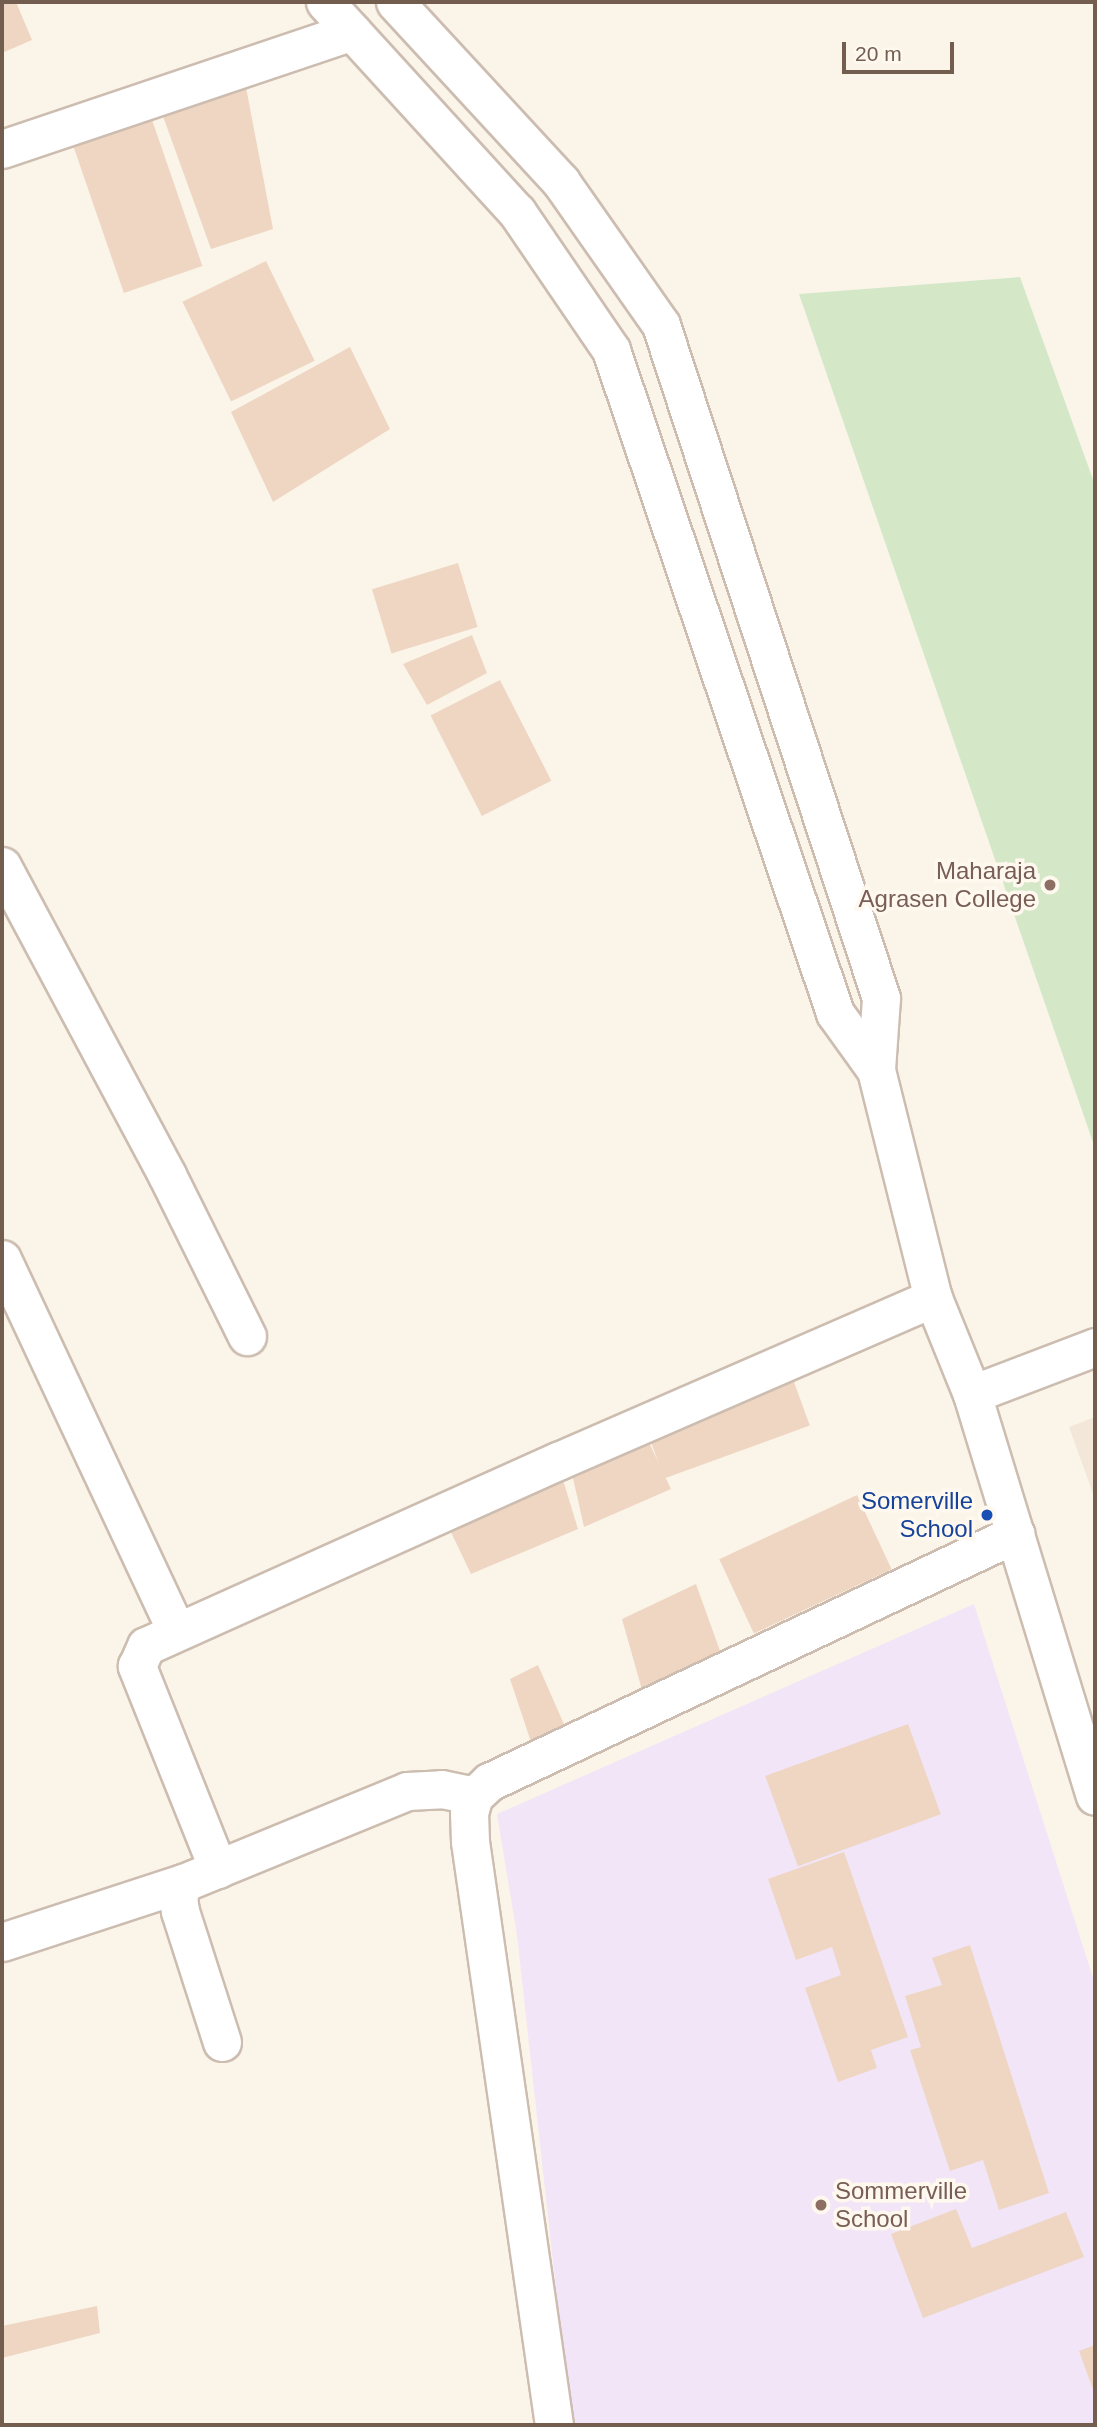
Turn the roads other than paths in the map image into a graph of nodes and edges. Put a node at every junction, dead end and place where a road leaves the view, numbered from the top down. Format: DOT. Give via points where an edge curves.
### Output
graph roads {
  1 [pos="325,2"];
  2 [pos="395,2"];
  3 [pos="352,31"];
  4 [pos="2,149"];
  5 [pos="2,866"];
  6 [pos="876,1070"];
  7 [pos="2,1259"];
  8 [pos="933,1298"];
  9 [pos="247,1336"];
  10 [pos="1095,1347"];
  11 [pos="972,1394"];
  12 [pos="1015,1534"];
  13 [pos="176,1631"];
  14 [pos="474,1796"];
  15 [pos="1095,1796"];
  16 [pos="218,1868"];
  17 [pos="183,1883"];
  18 [pos="2,1942"];
  19 [pos="222,2042"];
  20 [pos="554,2425"];
  1 -- 3 [label="street"];
  2 -- 6 [label="street" via="561,182 661,325 881,998"];
  3 -- 4 [label="street"];
  3 -- 6 [label="street" via="517,212 611,350 835,1013"];
  5 -- 9 [label="street"];
  6 -- 8 [label="street"];
  7 -- 13 [label="street"];
  8 -- 11 [label="street"];
  8 -- 13 [label="street"];
  10 -- 11 [label="street"];
  11 -- 12 [label="street"];
  12 -- 14 [label="street" via="489,1782"];
  12 -- 15 [label="street"];
  13 -- 16 [label="street" via="146,1646 137,1666"];
  14 -- 16 [label="street" via="442,1789 407,1791"];
  14 -- 20 [label="street" via="469,1812 470,1841"];
  16 -- 17 [label="street"];
  17 -- 18 [label="street"];
  17 -- 19 [label="street" via="178,1896 180,1911"];
}
